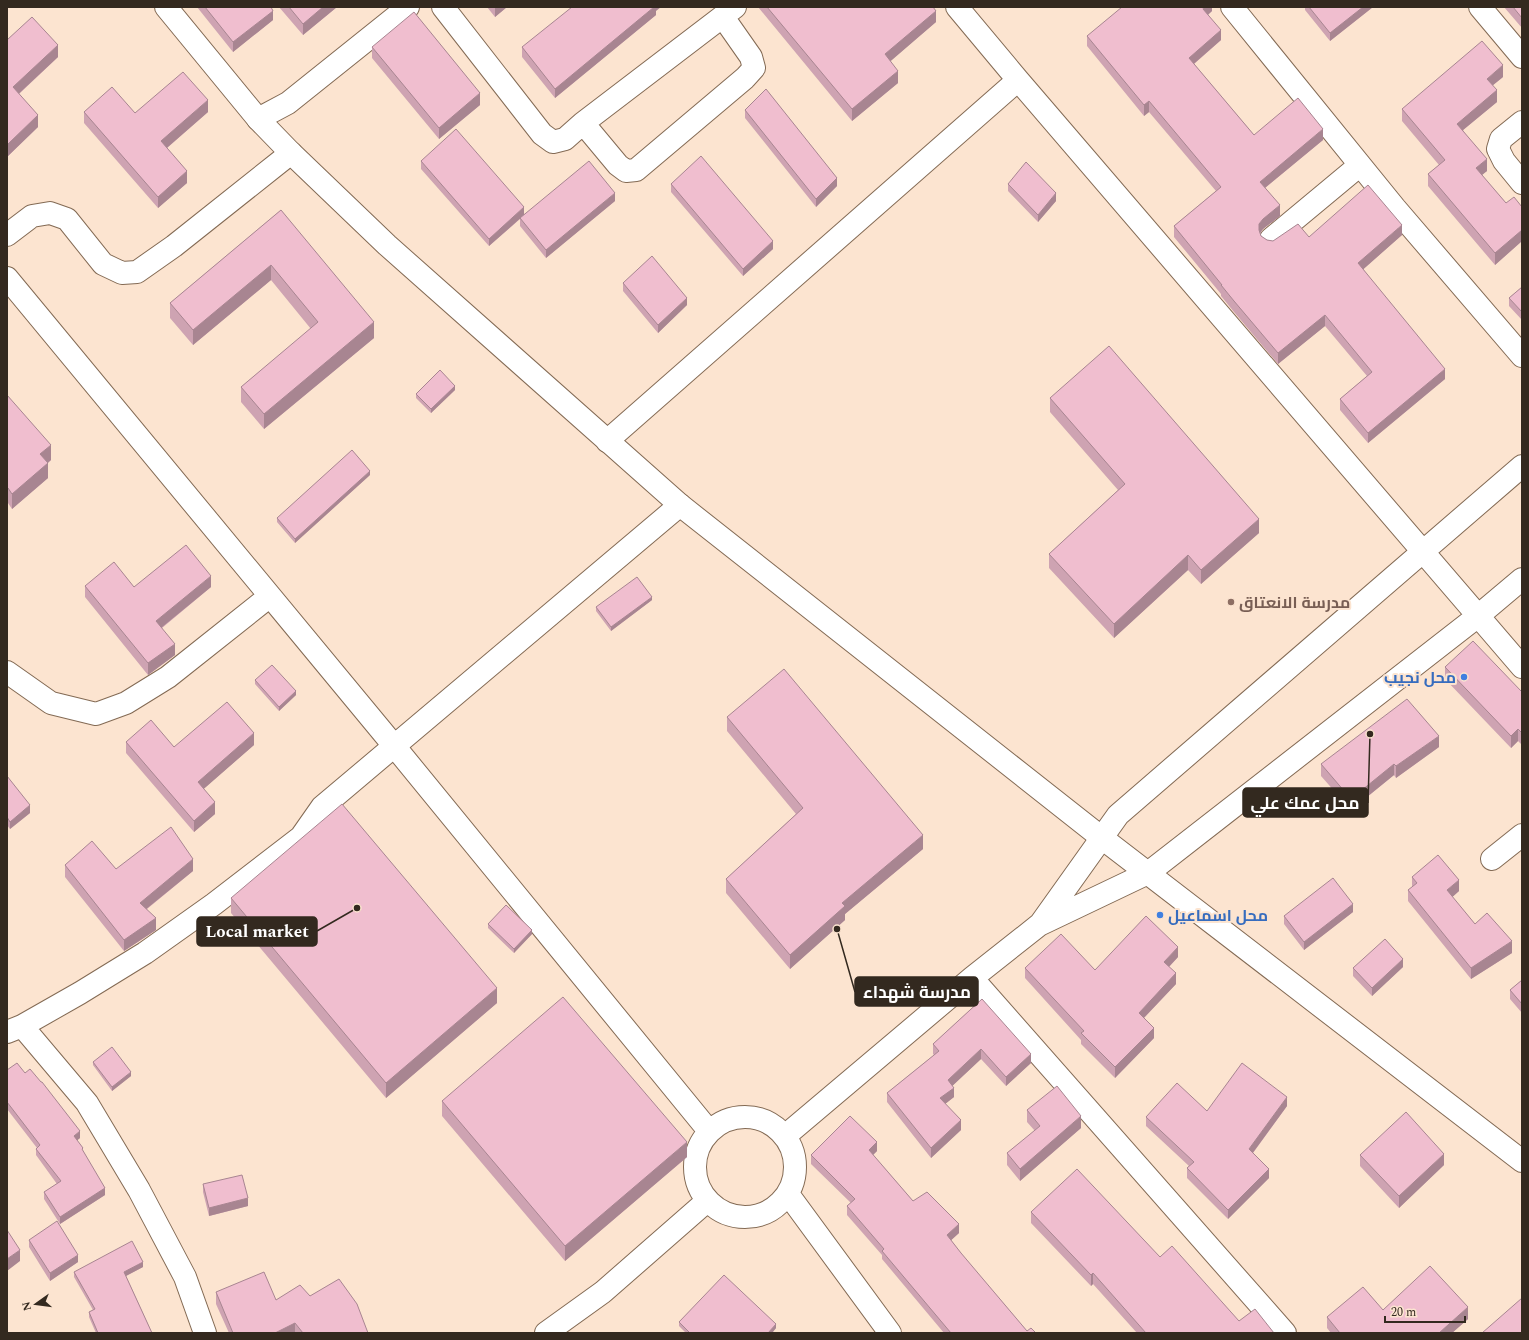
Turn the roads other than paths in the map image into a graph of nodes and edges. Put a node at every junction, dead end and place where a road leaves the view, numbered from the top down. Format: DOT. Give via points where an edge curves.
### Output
graph roads {
  1 [pos="166,7"];
  2 [pos="408,7"];
  3 [pos="443,7"];
  4 [pos="957,7"];
  5 [pos="1232,7"];
  6 [pos="1480,7"];
  7 [pos="729,12"];
  8 [pos="1522,57"];
  9 [pos="1018,80"];
  10 [pos="258,119"];
  11 [pos="1522,122"];
  12 [pos="583,123"];
  13 [pos="291,153"];
  14 [pos="1360,165"];
  15 [pos="1522,183"];
  16 [pos="7,235"];
  17 [pos="1271,239"];
  18 [pos="7,278"];
  19 [pos="1522,356"];
  20 [pos="606,441"];
  21 [pos="1522,466"];
  22 [pos="680,505"];
  23 [pos="1423,552"];
  24 [pos="1522,579"];
  25 [pos="270,596"];
  26 [pos="1478,616"];
  27 [pos="1522,667"];
  28 [pos="7,672"];
  29 [pos="395,747"];
  30 [pos="1522,835"];
  31 [pos="1102,838"];
  32 [pos="1492,859"];
  33 [pos="1148,873"];
  34 [pos="1039,925"];
  35 [pos="972,978"];
  36 [pos="15,1029"];
  37 [pos="709,1131"];
  38 [pos="785,1136"];
  39 [pos="1522,1161"];
  40 [pos="788,1194"];
  41 [pos="707,1200"];
  42 [pos="206,1333"];
  43 [pos="546,1333"];
  44 [pos="890,1333"];
  45 [pos="1285,1333"];
  1 -- 10 [label="street"];
  2 -- 10 [label="street" via="288,103"];
  3 -- 12 [label="street" via="542,134 553,142 565,139"];
  4 -- 9 [label="street"];
  5 -- 14 [label="street"];
  6 -- 8 [label="street"];
  7 -- 12 [label="street"];
  7 -- 12 [label="street" via="754,68 636,170 626,171 618,165"];
  9 -- 20 [label="street"];
  9 -- 23 [label="street"];
  10 -- 13 [label="street"];
  11 -- 15 [label="street" via="1501,139 1498,149 1504,161"];
  13 -- 16 [label="street" via="174,246 137,272 122,273 102,264 67,219 50,213 32,216"];
  13 -- 20 [label="street" via="387,244"];
  14 -- 17 [label="street"];
  14 -- 19 [label="street"];
  18 -- 25 [label="street"];
  20 -- 22 [label="street"];
  21 -- 23 [label="street"];
  22 -- 29 [label="street"];
  22 -- 31 [label="street"];
  23 -- 26 [label="street"];
  23 -- 31 [label="street" via="1118,815"];
  24 -- 26 [label="street"];
  25 -- 28 [label="street" via="168,677 126,703 96,714 51,703"];
  25 -- 29 [label="street"];
  26 -- 27 [label="street"];
  26 -- 33 [label="street"];
  29 -- 36 [label="street" via="322,807 301,837 214,904 80,994"];
  29 -- 37 [label="street"];
  30 -- 32 [label="street"];
  31 -- 33 [label="street"];
  31 -- 34 [label="street"];
  33 -- 34 [label="street"];
  33 -- 39 [label="street"];
  34 -- 35 [label="street"];
  35 -- 38 [label="street"];
  35 -- 45 [label="street"];
  36 -- 42 [label="street" via="87,1103 139,1190 185,1277"];
  37 -- 38 [label="street" via="734,1117 762,1119"];
  37 -- 41 [label="street" via="696,1153 695,1178"];
  38 -- 40 [label="street" via="796,1164"];
  40 -- 41 [label="street" via="764,1214 733,1216"];
  40 -- 44 [label="street"];
  41 -- 43 [label="street" via="603,1292"];
}
